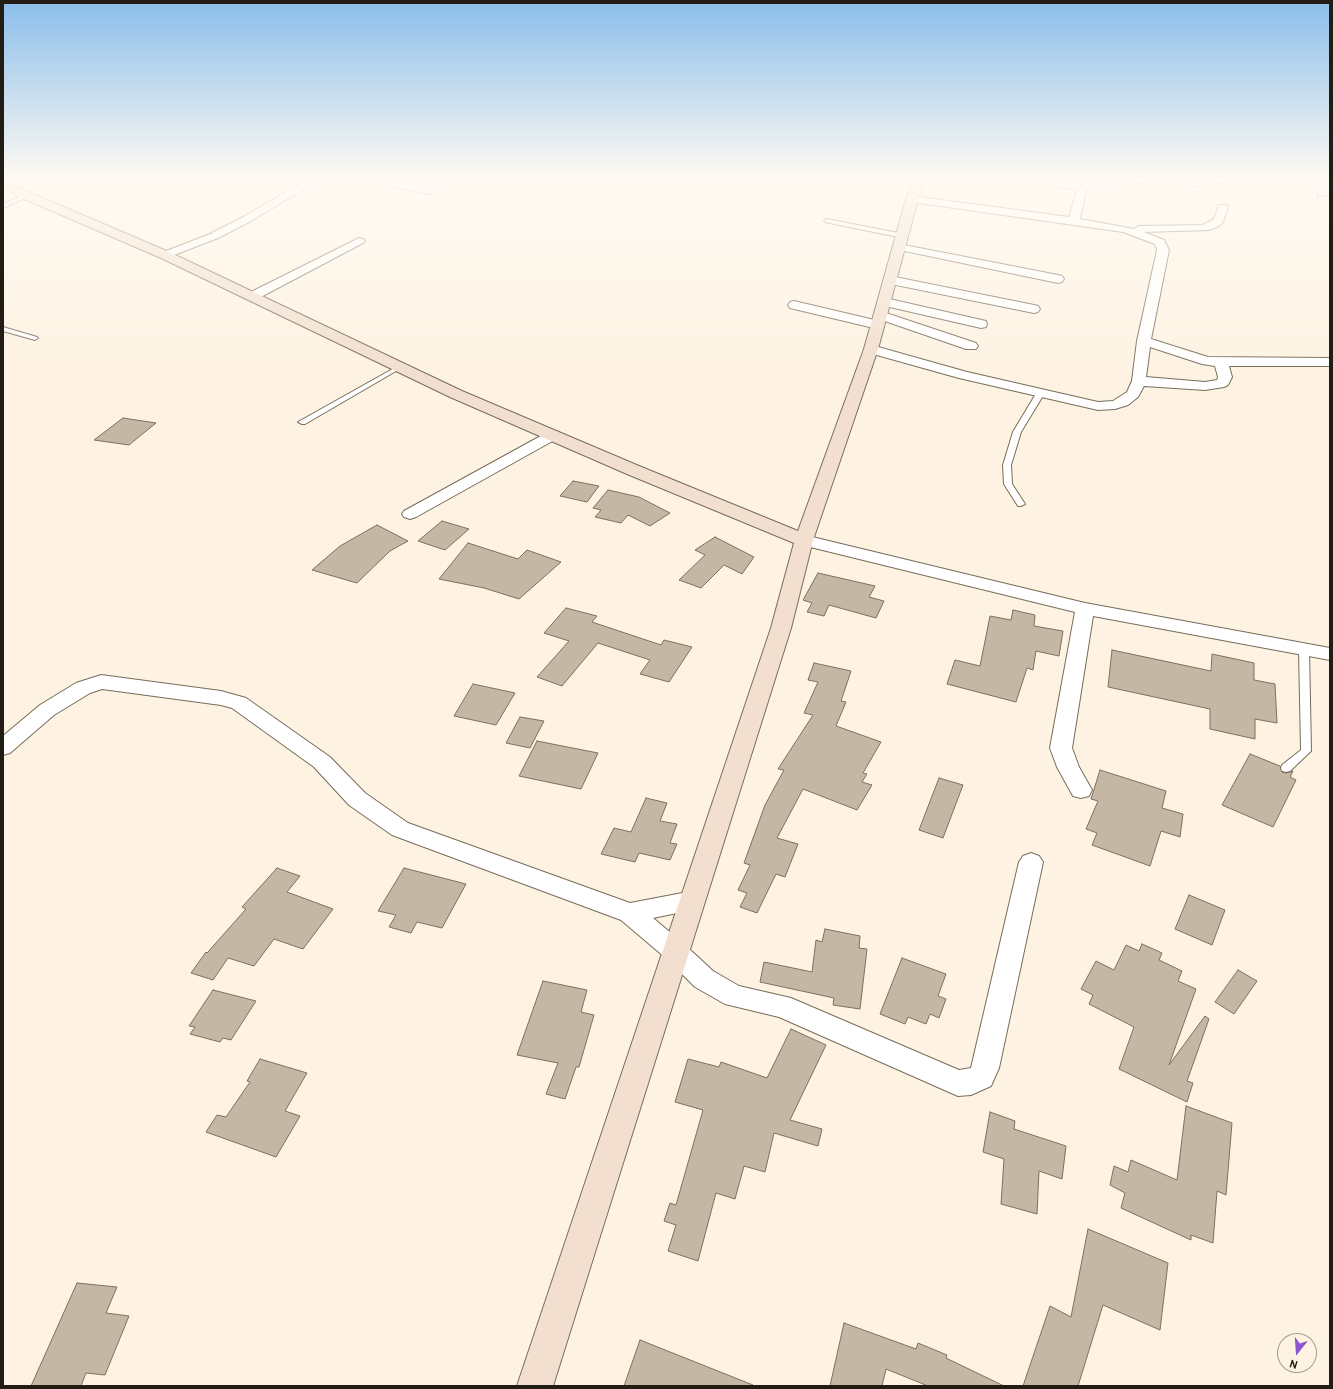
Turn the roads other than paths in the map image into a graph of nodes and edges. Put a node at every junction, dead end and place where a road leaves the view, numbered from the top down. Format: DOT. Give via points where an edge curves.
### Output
graph roads {
  1 [pos="901,242"];
  2 [pos="136,243"];
  3 [pos="196,243"];
  4 [pos="355,243"];
  5 [pos="904,243"];
  6 [pos="1161,243"];
  7 [pos="165,255"];
  8 [pos="1058,279"];
  9 [pos="890,280"];
  10 [pos="253,296"];
  11 [pos="794,305"];
  12 [pos="1034,309"];
  13 [pos="881,314"];
  14 [pos="981,324"];
  15 [pos="3,329"];
  16 [pos="35,338"];
  17 [pos="1144,341"];
  18 [pos="971,346"];
  19 [pos="871,349"];
  20 [pos="1221,362"];
  21 [pos="1330,362"];
  22 [pos="400,367"];
  23 [pos="1139,381"];
  24 [pos="1040,394"];
  25 [pos="302,422"];
  26 [pos="553,435"];
  27 [pos="1021,504"];
  28 [pos="410,514"];
  29 [pos="804,540"];
  30 [pos="1085,609"];
  31 [pos="1304,649"];
  32 [pos="1330,654"];
  33 [pos="3,748"];
  34 [pos="1286,768"];
  35 [pos="1081,790"];
  36 [pos="1031,862"];
  37 [pos="693,901"];
  38 [pos="630,913"];
  39 [pos="676,952"];
  40 [pos="535,1386"];
  1 -- 9 [label="main road"];
  2 -- 7 [label="main road"];
  3 -- 7 [label="street"];
  4 -- 10 [label="street"];
  5 -- 8 [label="street"];
  6 -- 17 [label="street" via="1163,250"];
  7 -- 10 [label="main road"];
  9 -- 12 [label="street"];
  9 -- 13 [label="main road"];
  10 -- 22 [label="main road"];
  11 -- 13 [label="street"];
  13 -- 14 [label="street"];
  13 -- 18 [label="street"];
  13 -- 19 [label="main road"];
  15 -- 16 [label="lane"];
  17 -- 20 [label="street" via="1207,361"];
  17 -- 23 [label="street"];
  19 -- 24 [label="street"];
  19 -- 29 [label="main road"];
  20 -- 21 [label="street"];
  20 -- 23 [label="street" via="1225,377 1219,384 1205,386"];
  22 -- 25 [label="lane"];
  22 -- 26 [label="main road"];
  23 -- 24 [label="street" via="1132,394 1123,402 1106,407"];
  24 -- 27 [label="lane" via="1017,432 1007,464 1008,484"];
  26 -- 28 [label="street"];
  26 -- 29 [label="main road"];
  29 -- 30 [label="street"];
  29 -- 37 [label="main road" via="781,628"];
  30 -- 31 [label="street"];
  30 -- 35 [label="street" via="1061,748"];
  31 -- 32 [label="street"];
  31 -- 34 [label="lane" via="1306,751"];
  33 -- 38 [label="street" via="47,710 82,688 102,682 221,698 239,703 322,762 357,798 400,829"];
  36 -- 39 [label="street" via="985,1068 981,1077 971,1082 958,1083 782,1006 734,996 704,979"];
  37 -- 38 [label="street"];
  37 -- 39 [label="main road"];
  38 -- 39 [label="street"];
  39 -- 40 [label="main road"];
}
